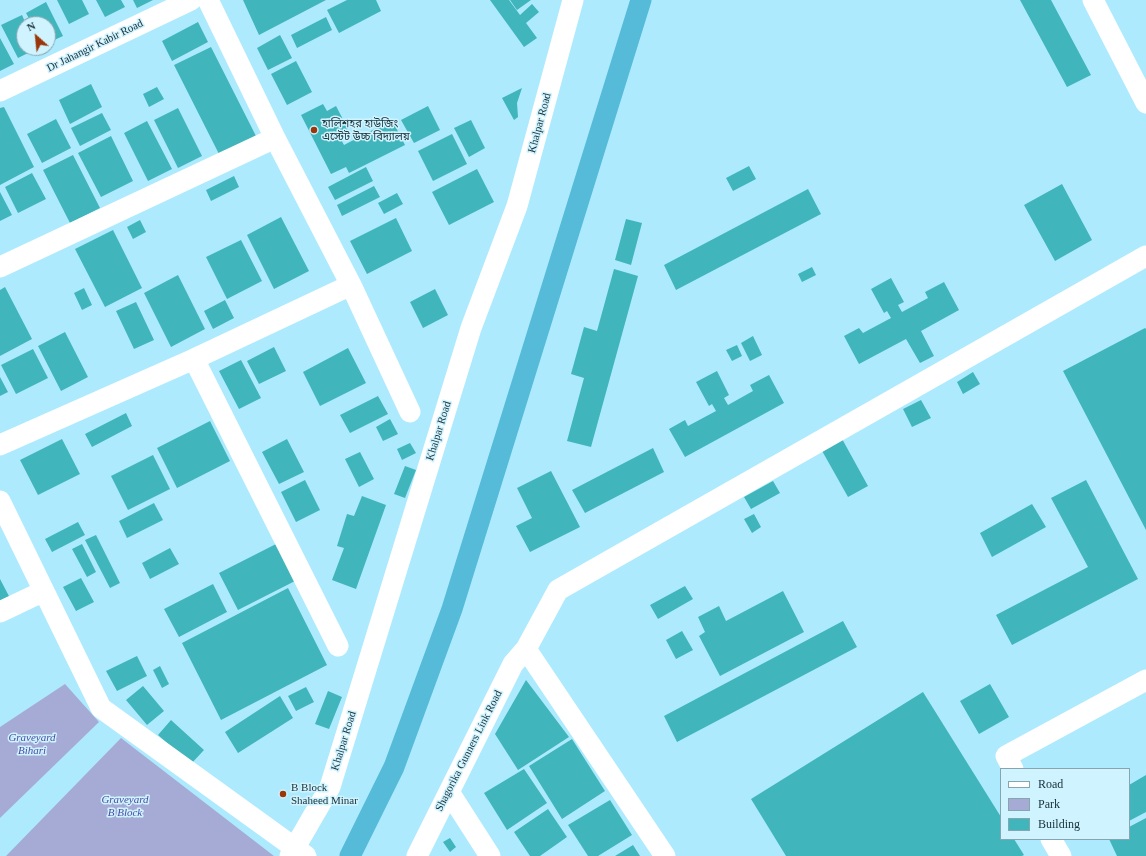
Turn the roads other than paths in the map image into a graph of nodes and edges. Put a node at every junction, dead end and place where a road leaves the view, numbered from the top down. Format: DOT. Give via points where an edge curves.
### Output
graph roads {
  1 [pos="191,0"];
  2 [pos="208,0"];
  3 [pos="573,0"];
  4 [pos="1093,0"];
  5 [pos="0,91"];
  6 [pos="1146,103"];
  7 [pos="275,138"];
  8 [pos="1146,256"];
  9 [pos="0,267"];
  10 [pos="351,285"];
  11 [pos="194,359"];
  12 [pos="410,412"];
  13 [pos="0,446"];
  14 [pos="0,501"];
  15 [pos="44,591"];
  16 [pos="0,612"];
  17 [pos="338,646"];
  18 [pos="526,648"];
  19 [pos="1146,680"];
  20 [pos="1012,768"];
  21 [pos="449,792"];
  22 [pos="1053,840"];
  23 [pos="297,853"];
  24 [pos="417,856"];
  25 [pos="490,856"];
  26 [pos="665,856"];
  27 [pos="1061,856"];
  1 -- 5 [label="street, Dr Jahangir Kabir Road"];
  2 -- 7 [label="street"];
  3 -- 23 [label="street, Khalpar Road" via="517,206 471,328 330,787"];
  4 -- 6 [label="street"];
  7 -- 9 [label="street"];
  7 -- 10 [label="street"];
  8 -- 18 [label="street, Shagorika Gunners Link Road" via="558,590"];
  10 -- 11 [label="street"];
  10 -- 12 [label="street"];
  11 -- 13 [label="street"];
  11 -- 17 [label="street"];
  14 -- 15 [label="street"];
  15 -- 16 [label="street"];
  15 -- 23 [label="street" via="101,708"];
  18 -- 21 [label="street, Shagorika Gunners Link Road" via="513,664"];
  18 -- 26 [label="street"];
  19 -- 20 [label="street" via="1006,756"];
  21 -- 24 [label="street, Shagorika Gunners Link Road"];
  21 -- 25 [label="street"];
  22 -- 27 [label="street"];
}
